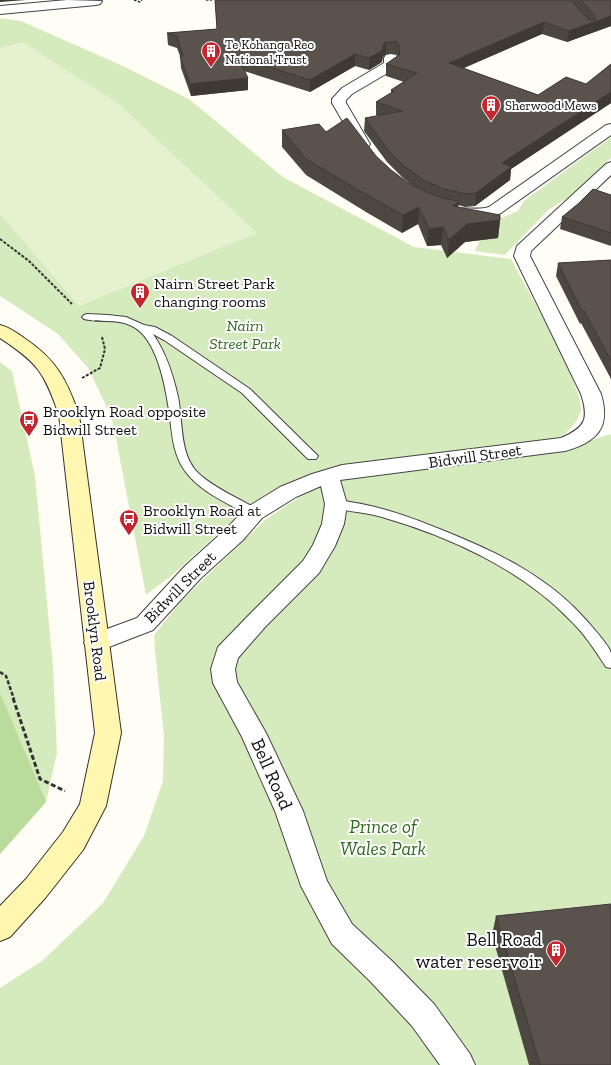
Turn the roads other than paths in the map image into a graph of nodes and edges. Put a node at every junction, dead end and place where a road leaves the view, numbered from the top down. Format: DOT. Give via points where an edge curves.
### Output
graph roads {
  1 [pos="96,1"];
  2 [pos="0,10"];
  3 [pos="391,58"];
  4 [pos="611,128"];
  5 [pos="373,158"];
  6 [pos="611,167"];
  7 [pos="445,211"];
  8 [pos="88,317"];
  9 [pos="140,327"];
  10 [pos="0,330"];
  11 [pos="312,456"];
  12 [pos="329,476"];
  13 [pos="336,504"];
  14 [pos="254,513"];
  15 [pos="96,643"];
  16 [pos="611,663"];
  17 [pos="0,928"];
  18 [pos="459,1065"];
  1 -- 2 [label="street"];
  3 -- 5 [label="street" via="391,65 347,91 338,103"];
  4 -- 7 [label="street" via="495,210 485,214"];
  6 -- 12 [label="street, Bidwill Street" via="523,250 522,256 592,394 597,417 588,433 565,444 372,468"];
  8 -- 9 [label="lane" via="115,318"];
  9 -- 11 [label="lane" via="151,329 168,338 246,390"];
  9 -- 14 [label="lane" via="159,353 168,376 174,398 178,445 188,469 196,478"];
  10 -- 15 [label="main road, Brooklyn Road" via="38,358 52,373 69,415"];
  12 -- 13 [label="street, Bell Road"];
  12 -- 14 [label="street, Bidwill Street" via="288,492"];
  13 -- 16 [label="lane" via="357,505 407,521 504,562 536,581 562,602"];
  13 -- 18 [label="street, Bell Road" via="333,524 324,546 311,567 227,654 223,669 225,683 253,733 289,811 315,886 342,934 423,1015"];
  14 -- 15 [label="street, Bidwill Street" via="193,572 145,624"];
  15 -- 17 [label="main road, Brooklyn Road" via="108,733 93,806 73,841"];
}
